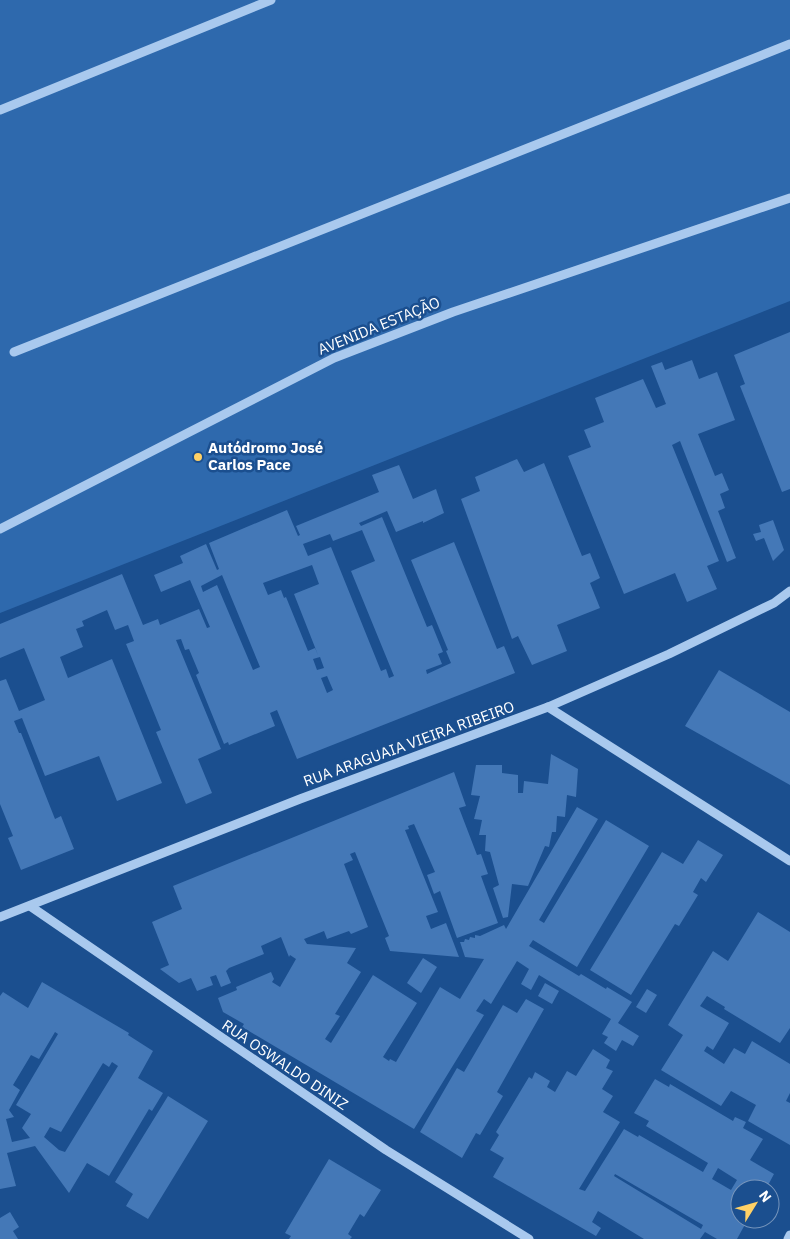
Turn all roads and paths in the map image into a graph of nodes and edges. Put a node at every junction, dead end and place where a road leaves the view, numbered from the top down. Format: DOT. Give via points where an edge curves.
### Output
graph roads {
  1 [pos="271,0"];
  2 [pos="790,44"];
  3 [pos="0,110"];
  4 [pos="790,198"];
  5 [pos="14,352"];
  6 [pos="0,530"];
  7 [pos="790,591"];
  8 [pos="548,707"];
  9 [pos="790,860"];
  10 [pos="30,906"];
  11 [pos="0,917"];
  12 [pos="790,1235"];
  13 [pos="529,1239"];
  14 [pos="788,1239"];
  1 -- 3 [label="street"];
  2 -- 5 [label="street"];
  4 -- 6 [label="street, AVENIDA ESTAÇÃO" via="453,312 334,358"];
  7 -- 8 [label="street, RUA ARAGUAIA VIEIRA RIBEIRO" via="774,603 669,654"];
  8 -- 9 [label="street"];
  8 -- 10 [label="street, RUA ARAGUAIA VIEIRA RIBEIRO" via="300,799"];
  10 -- 11 [label="street, RUA ARAGUAIA VIEIRA RIBEIRO"];
  10 -- 13 [label="street, RUA OSWALDO DINIZ" via="386,1150"];
  12 -- 14 [label="street"];
}
